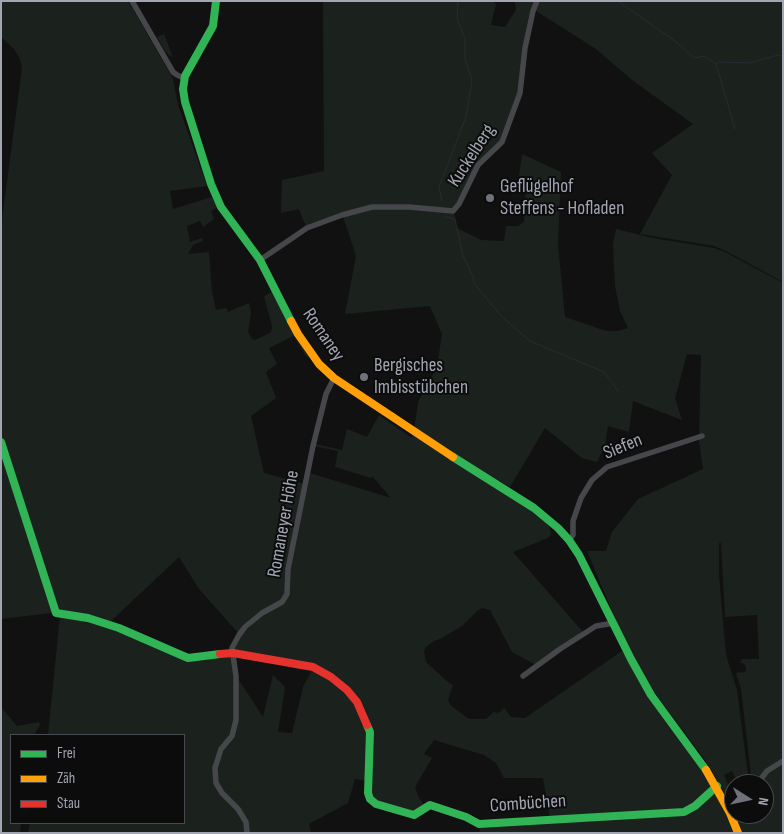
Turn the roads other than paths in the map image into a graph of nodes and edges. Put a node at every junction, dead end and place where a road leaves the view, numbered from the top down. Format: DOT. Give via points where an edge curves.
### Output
graph roads {
  1 [pos="132,1"];
  2 [pos="216,1"];
  3 [pos="537,1"];
  4 [pos="184,78"];
  5 [pos="260,260"];
  6 [pos="334,378"];
  7 [pos="702,436"];
  8 [pos="1,442"];
  9 [pos="569,540"];
  10 [pos="614,623"];
  11 [pos="233,653"];
  12 [pos="524,676"];
  13 [pos="783,761"];
  14 [pos="765,774"];
  15 [pos="717,786"];
  16 [pos="724,798"];
  17 [pos="247,833"];
  1 -- 4 [label="street" via="173,72"];
  2 -- 4 [label="main road" via="213,26"];
  3 -- 5 [label="street, Kuckelberg" via="525,48 520,93 502,142 478,165 453,211 372,207 307,228"];
  4 -- 5 [label="main road, Romaney" via="184,96 211,184 221,207"];
  5 -- 6 [label="main road, Romaney" via="298,334 319,364"];
  6 -- 9 [label="main road, Romaney" via="534,508"];
  6 -- 11 [label="street, Romaneyer Höhe" via="326,394 313,446 288,569 287,594 282,602 246,627 234,643"];
  7 -- 9 [label="street, Siefen" via="607,467 592,480 581,498"];
  8 -- 11 [label="main road" via="56,614 88,618 188,658"];
  9 -- 10 [label="main road, Romaney"];
  10 -- 12 [label="street" via="596,626"];
  10 -- 15 [label="main road, Romaney" via="651,695"];
  11 -- 15 [label="main road, Combüchen" via="313,668 347,690 357,702 370,732 370,799 376,804 414,815 430,805 479,824 684,812"];
  11 -- 17 [label="street" via="236,720 232,736 221,749 215,768 216,783 238,809 246,822"];
  13 -- 14 [label="street"];
  15 -- 16 [label="main road, Romaney"];
}
